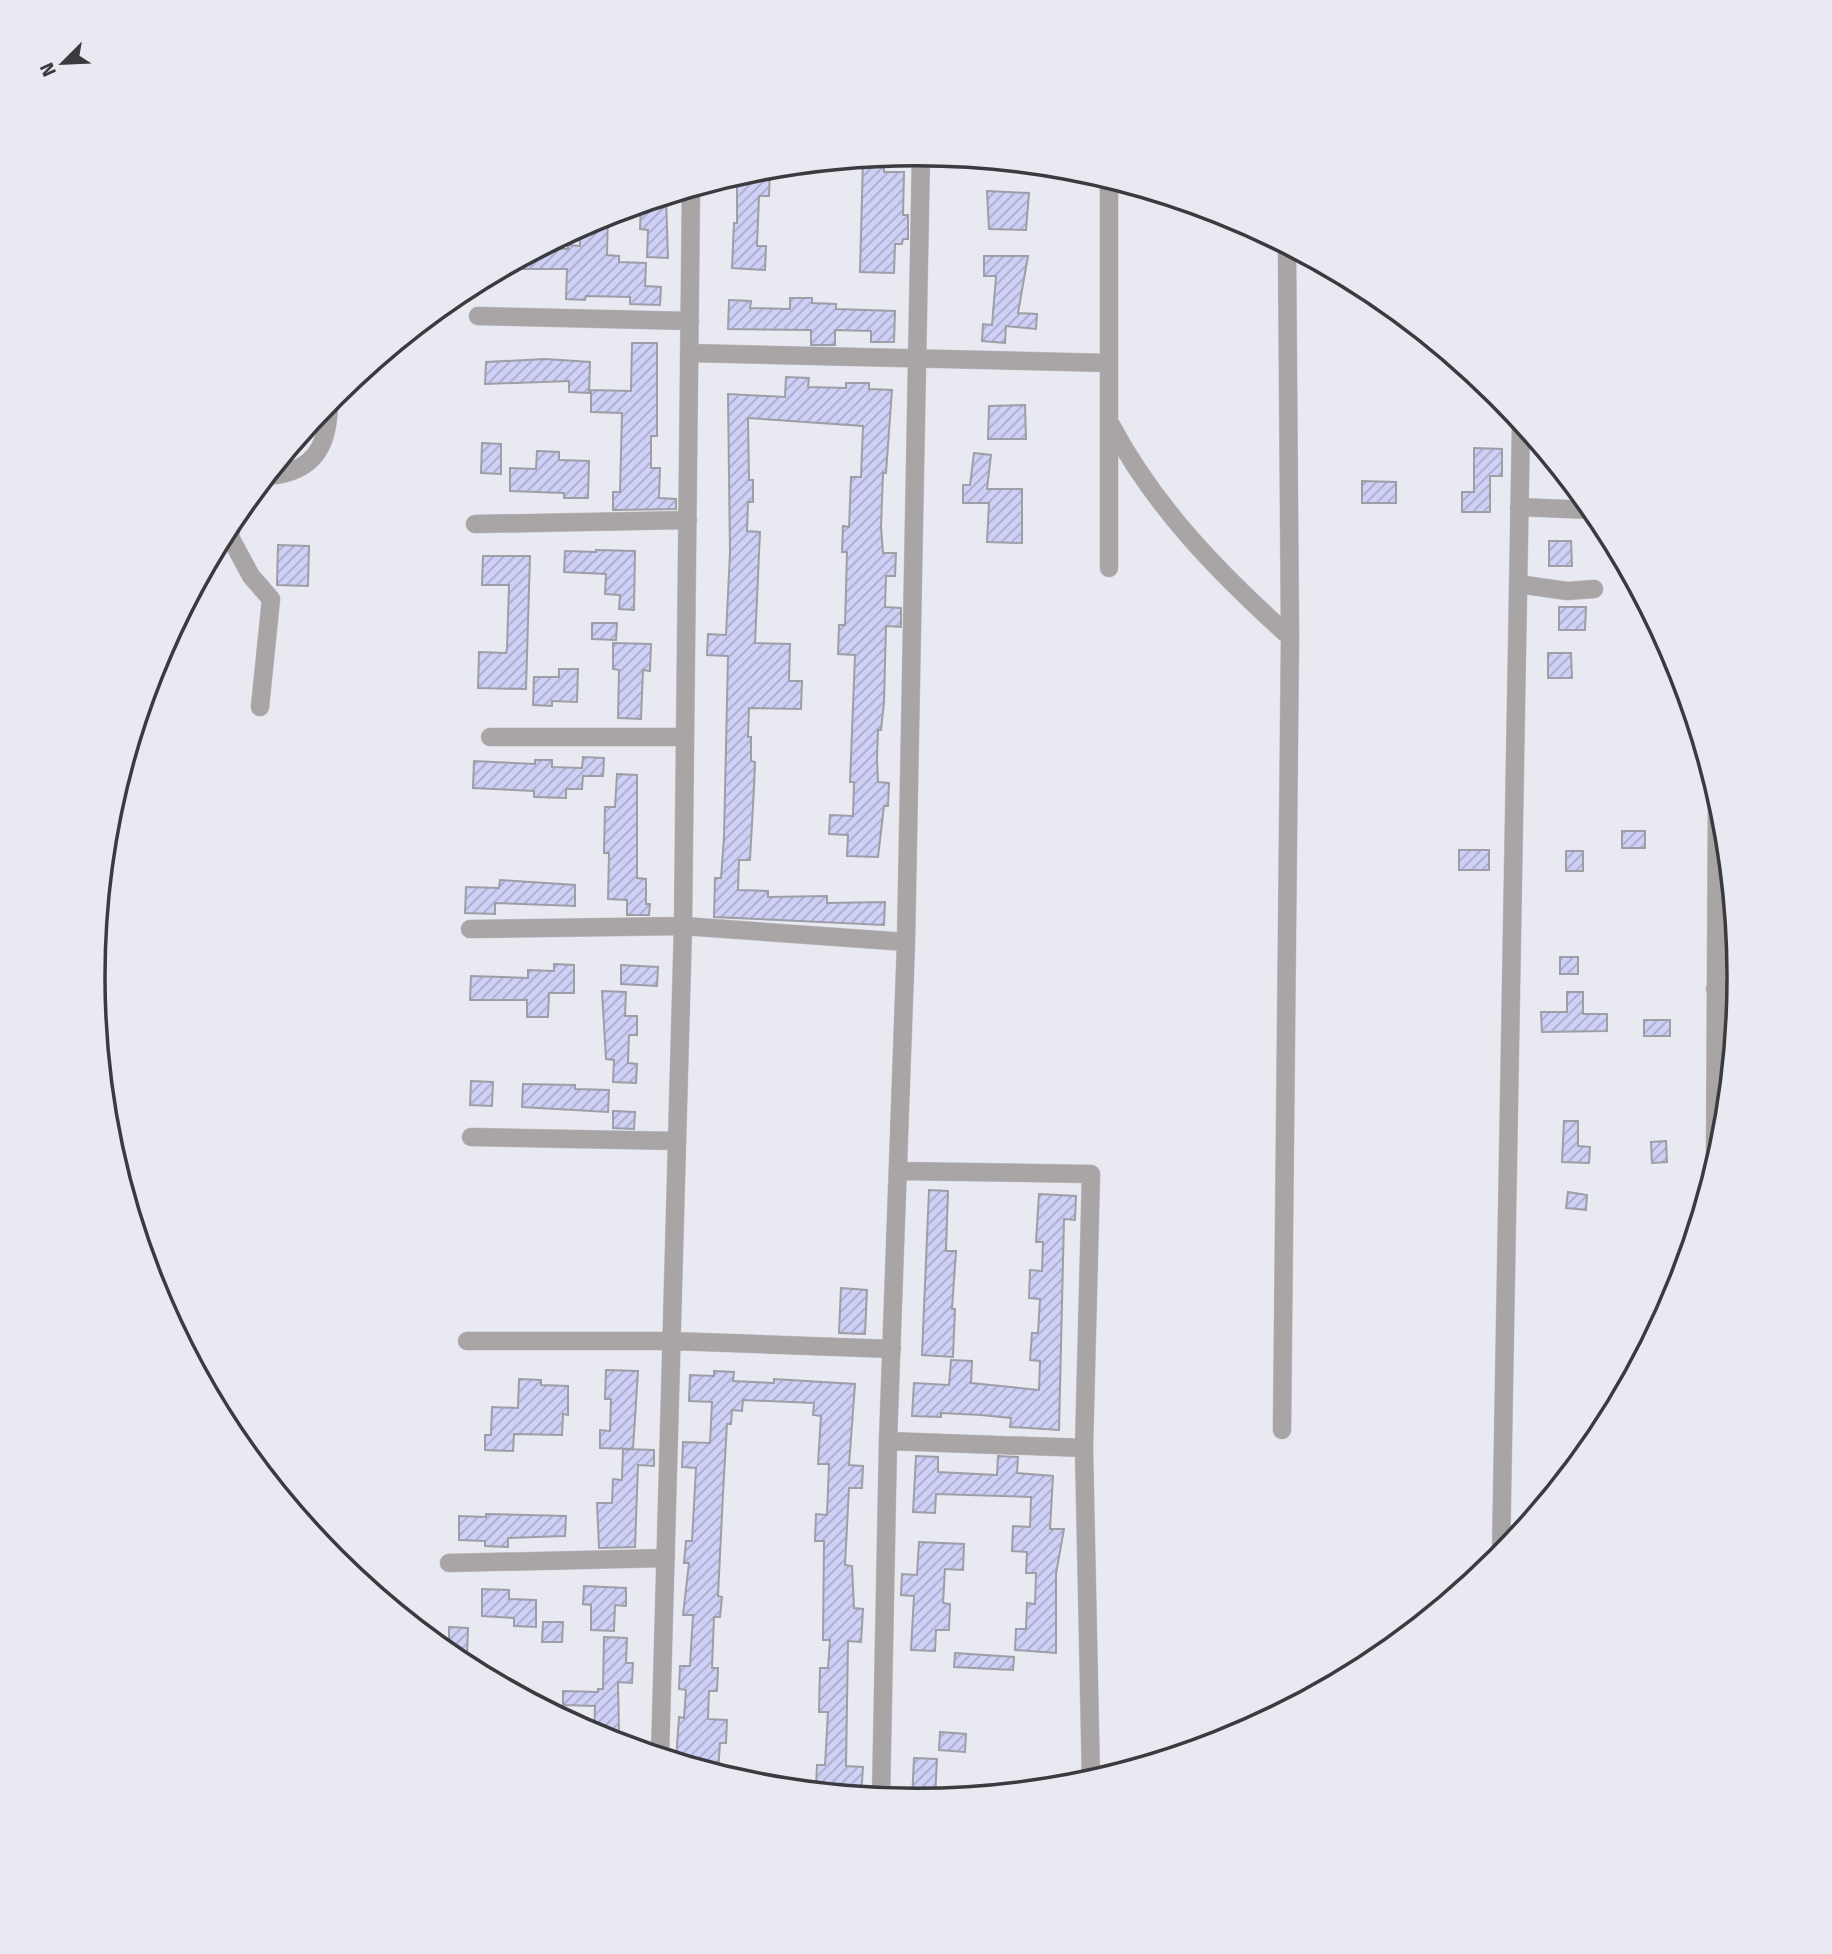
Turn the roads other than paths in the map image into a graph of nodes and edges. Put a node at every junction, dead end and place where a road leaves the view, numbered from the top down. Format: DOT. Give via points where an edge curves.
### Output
graph roads {
  1 [pos="921,166"];
  2 [pos="1109,190"];
  3 [pos="691,198"];
  4 [pos="1287,256"];
  5 [pos="478,316"];
  6 [pos="690,321"];
  7 [pos="689,353"];
  8 [pos="917,359"];
  9 [pos="1109,363"];
  10 [pos="329,418"];
  11 [pos="1109,422"];
  12 [pos="1521,437"];
  13 [pos="280,475"];
  14 [pos="1519,507"];
  15 [pos="1578,509"];
  16 [pos="688,520"];
  17 [pos="475,524"];
  18 [pos="232,541"];
  19 [pos="1109,568"];
  20 [pos="1518,584"];
  21 [pos="1594,589"];
  22 [pos="1290,637"];
  23 [pos="260,707"];
  24 [pos="490,737"];
  25 [pos="685,737"];
  26 [pos="1716,850"];
  27 [pos="682,926"];
  28 [pos="470,929"];
  29 [pos="906,942"];
  30 [pos="1715,989"];
  31 [pos="1727,989"];
  32 [pos="1715,1112"];
  33 [pos="471,1137"];
  34 [pos="677,1141"];
  35 [pos="898,1171"];
  36 [pos="467,1341"];
  37 [pos="672,1341"];
  38 [pos="892,1349"];
  39 [pos="1282,1430"];
  40 [pos="888,1441"];
  41 [pos="1084,1448"];
  42 [pos="1501,1537"];
  43 [pos="666,1558"];
  44 [pos="449,1563"];
  45 [pos="660,1747"];
  46 [pos="1091,1768"];
  47 [pos="881,1787"];
  1 -- 8 [label="street"];
  2 -- 9 [label="street"];
  3 -- 6 [label="street"];
  4 -- 22 [label="street"];
  5 -- 6 [label="street"];
  6 -- 7 [label="street"];
  7 -- 8 [label="street"];
  7 -- 16 [label="street"];
  8 -- 9 [label="street"];
  8 -- 29 [label="street"];
  9 -- 11 [label="street"];
  10 -- 13 [label="street" via="329,430 316,456"];
  11 -- 19 [label="street"];
  11 -- 22 [label="street" via="1135,470 1181,530"];
  12 -- 14 [label="street"];
  14 -- 15 [label="street"];
  14 -- 20 [label="street"];
  16 -- 17 [label="street"];
  16 -- 25 [label="street"];
  18 -- 23 [label="street" via="251,576 271,598"];
  20 -- 21 [label="street" via="1567,591"];
  20 -- 42 [label="street"];
  22 -- 39 [label="street"];
  24 -- 25 [label="street"];
  25 -- 27 [label="street"];
  26 -- 30 [label="street"];
  27 -- 28 [label="street"];
  27 -- 29 [label="street"];
  27 -- 34 [label="street"];
  29 -- 35 [label="street"];
  30 -- 31 [label="street"];
  30 -- 32 [label="street"];
  33 -- 34 [label="street"];
  34 -- 37 [label="street"];
  35 -- 38 [label="street"];
  35 -- 41 [label="street" via="1091,1174"];
  36 -- 37 [label="street"];
  37 -- 38 [label="street"];
  37 -- 43 [label="street"];
  38 -- 40 [label="street"];
  40 -- 41 [label="street"];
  40 -- 47 [label="street"];
  41 -- 46 [label="street"];
  43 -- 44 [label="street"];
  43 -- 45 [label="street"];
}
